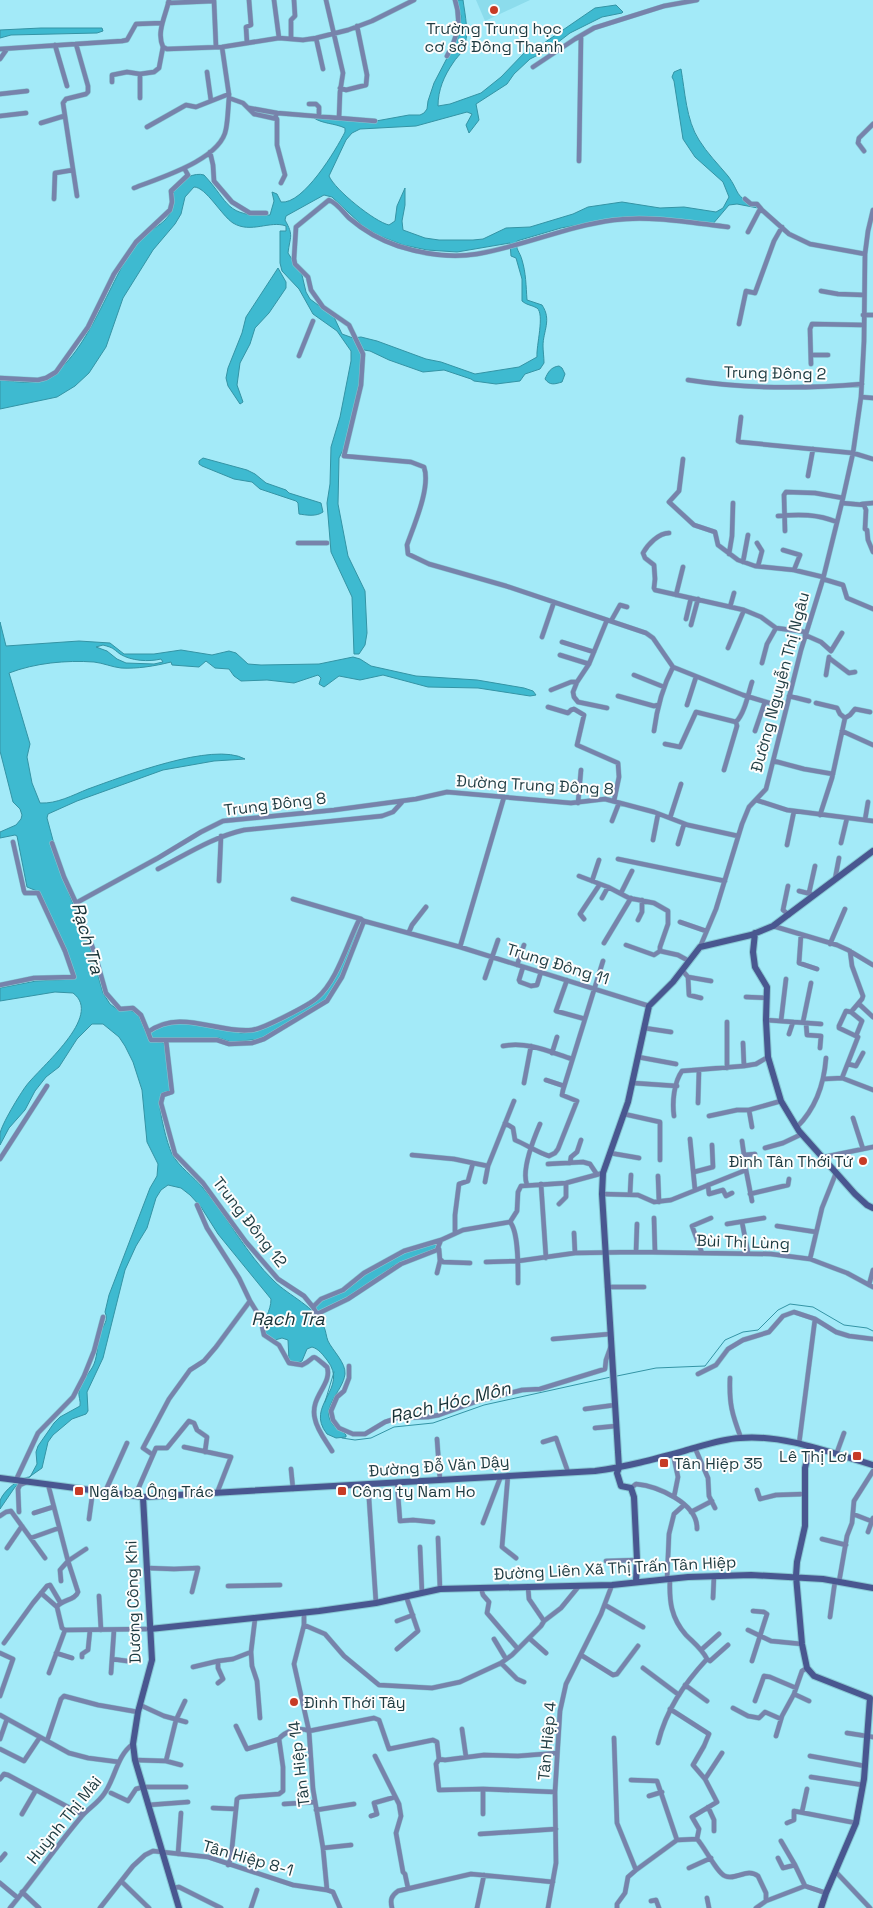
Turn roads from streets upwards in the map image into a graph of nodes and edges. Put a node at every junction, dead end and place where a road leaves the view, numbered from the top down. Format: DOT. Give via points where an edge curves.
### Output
graph roads {
  1 [pos="249,0"];
  2 [pos="274,0"];
  3 [pos="294,0"];
  4 [pos="326,0"];
  5 [pos="414,0"];
  6 [pos="455,0"];
  7 [pos="697,0"];
  8 [pos="168,1"];
  9 [pos="216,1"];
  10 [pos="162,24"];
  11 [pos="357,26"];
  12 [pos="334,34"];
  13 [pos="581,36"];
  14 [pos="279,38"];
  15 [pos="291,38"];
  16 [pos="316,38"];
  17 [pos="247,43"];
  18 [pos="76,44"];
  19 [pos="55,45"];
  20 [pos="216,47"];
  21 [pos="222,47"];
  22 [pos="163,48"];
  23 [pos="7,49"];
  24 [pos="0,50"];
  25 [pos="447,56"];
  26 [pos="0,58"];
  27 [pos="533,67"];
  28 [pos="323,69"];
  29 [pos="207,72"];
  30 [pos="140,74"];
  31 [pos="112,82"];
  32 [pos="67,86"];
  33 [pos="340,88"];
  34 [pos="26,92"];
  35 [pos="0,94"];
  36 [pos="229,96"];
  37 [pos="140,98"];
  38 [pos="211,101"];
  39 [pos="309,104"];
  40 [pos="26,113"];
  41 [pos="0,116"];
  42 [pos="64,116"];
  43 [pos="276,116"];
  44 [pos="319,116"];
  45 [pos="339,118"];
  46 [pos="375,121"];
  47 [pos="41,123"];
  48 [pos="873,124"];
  49 [pos="147,126"];
  50 [pos="864,151"];
  51 [pos="210,152"];
  52 [pos="579,161"];
  53 [pos="184,168"];
  54 [pos="73,170"];
  55 [pos="281,183"];
  56 [pos="134,188"];
  57 [pos="77,196"];
  58 [pos="54,199"];
  59 [pos="746,199"];
  60 [pos="762,210"];
  61 [pos="873,210"];
  62 [pos="266,213"];
  63 [pos="728,227"];
  64 [pos="782,227"];
  65 [pos="748,232"];
  66 [pos="865,254"];
  67 [pos="866,273"];
  68 [pos="873,275"];
  69 [pos="821,291"];
  70 [pos="864,295"];
  71 [pos="863,315"];
  72 [pos="873,315"];
  73 [pos="313,321"];
  74 [pos="739,324"];
  75 [pos="864,325"];
  76 [pos="812,355"];
  77 [pos="828,355"];
  78 [pos="299,356"];
  79 [pos="812,364"];
  80 [pos="0,378"];
  81 [pos="688,380"];
  82 [pos="862,384"];
  83 [pos="861,397"];
  84 [pos="873,398"];
  85 [pos="741,417"];
  86 [pos="731,440"];
  87 [pos="738,441"];
  88 [pos="813,449"];
  89 [pos="853,453"];
  90 [pos="683,459"];
  91 [pos="873,459"];
  92 [pos="808,476"];
  93 [pos="842,501"];
  94 [pos="733,503"];
  95 [pos="860,504"];
  96 [pos="873,504"];
  97 [pos="785,515"];
  98 [pos="778,516"];
  99 [pos="837,522"];
  100 [pos="785,531"];
  101 [pos="669,533"];
  102 [pos="748,536"];
  103 [pos="298,542"];
  104 [pos="327,542"];
  105 [pos="757,543"];
  106 [pos="783,550"];
  107 [pos="873,552"];
  108 [pos="730,554"];
  109 [pos="743,562"];
  110 [pos="758,566"];
  111 [pos="683,567"];
  112 [pos="794,570"];
  113 [pos="823,578"];
  114 [pos="734,593"];
  115 [pos="676,594"];
  116 [pos="691,598"];
  117 [pos="698,599"];
  118 [pos="554,602"];
  119 [pos="627,607"];
  120 [pos="730,607"];
  121 [pos="873,609"];
  122 [pos="744,610"];
  123 [pos="686,619"];
  124 [pos="609,620"];
  125 [pos="691,625"];
  126 [pos="776,628"];
  127 [pos="805,634"];
  128 [pos="842,634"];
  129 [pos="542,637"];
  130 [pos="562,642"];
  131 [pos="728,648"];
  132 [pos="831,651"];
  133 [pos="594,652"];
  134 [pos="560,655"];
  135 [pos="829,658"];
  136 [pos="762,663"];
  137 [pos="589,664"];
  138 [pos="673,667"];
  139 [pos="855,672"];
  140 [pos="634,675"];
  141 [pos="826,675"];
  142 [pos="696,677"];
  143 [pos="576,682"];
  144 [pos="752,682"];
  145 [pos="664,687"];
  146 [pos="550,690"];
  147 [pos="618,696"];
  148 [pos="747,696"];
  149 [pos="789,696"];
  150 [pos="809,701"];
  151 [pos="765,702"];
  152 [pos="816,703"];
  153 [pos="658,705"];
  154 [pos="687,705"];
  155 [pos="548,707"];
  156 [pos="607,708"];
  157 [pos="786,708"];
  158 [pos="870,712"];
  159 [pos="845,718"];
  160 [pos="736,722"];
  161 [pos="654,731"];
  162 [pos="755,731"];
  163 [pos="842,731"];
  164 [pos="665,744"];
  165 [pos="873,745"];
  166 [pos="774,761"];
  167 [pos="581,770"];
  168 [pos="724,770"];
  169 [pos="833,774"];
  170 [pos="681,784"];
  171 [pos="504,797"];
  172 [pos="416,799"];
  173 [pos="756,800"];
  174 [pos="403,801"];
  175 [pos="617,802"];
  176 [pos="868,802"];
  177 [pos="578,803"];
  178 [pos="794,811"];
  179 [pos="658,814"];
  180 [pos="820,815"];
  181 [pos="670,818"];
  182 [pos="847,818"];
  183 [pos="865,820"];
  184 [pos="612,821"];
  185 [pos="873,821"];
  186 [pos="684,824"];
  187 [pos="221,836"];
  188 [pos="738,836"];
  189 [pos="653,840"];
  190 [pos="13,842"];
  191 [pos="52,843"];
  192 [pos="841,843"];
  193 [pos="678,844"];
  194 [pos="787,845"];
  195 [pos="873,851"];
  196 [pos="839,858"];
  197 [pos="618,859"];
  198 [pos="599,860"];
  199 [pos="815,866"];
  200 [pos="158,869"];
  201 [pos="632,871"];
  202 [pos="579,876"];
  203 [pos="835,879"];
  204 [pos="219,881"];
  205 [pos="592,881"];
  206 [pos="725,881"];
  207 [pos="600,884"];
  208 [pos="608,886"];
  209 [pos="788,886"];
  210 [pos="799,891"];
  211 [pos="621,893"];
  212 [pos="812,894"];
  213 [pos="602,898"];
  214 [pos="631,898"];
  215 [pos="293,899"];
  216 [pos="642,900"];
  217 [pos="76,903"];
  218 [pos="426,907"];
  219 [pos="845,908"];
  220 [pos="788,915"];
  221 [pos="584,919"];
  222 [pos="363,920"];
  223 [pos="638,920"];
  224 [pos="680,922"];
  225 [pos="772,926"];
  226 [pos="706,931"];
  227 [pos="409,932"];
  228 [pos="755,933"];
  229 [pos="801,935"];
  230 [pos="498,940"];
  231 [pos="604,943"];
  232 [pos="830,944"];
  233 [pos="524,945"];
  234 [pos="626,945"];
  235 [pos="460,947"];
  236 [pos="700,947"];
  237 [pos="660,951"];
  238 [pos="850,951"];
  239 [pos="492,957"];
  240 [pos="603,961"];
  241 [pos="690,961"];
  242 [pos="516,965"];
  243 [pos="873,965"];
  244 [pos="523,967"];
  245 [pos="817,969"];
  246 [pos="682,970"];
  247 [pos="541,972"];
  248 [pos="688,977"];
  249 [pos="485,978"];
  250 [pos="786,979"];
  251 [pos="567,980"];
  252 [pos="711,981"];
  253 [pos="811,983"];
  254 [pos="0,985"];
  255 [pos="595,989"];
  256 [pos="746,997"];
  257 [pos="701,998"];
  258 [pos="767,998"];
  259 [pos="859,1004"];
  260 [pos="649,1006"];
  261 [pos="851,1012"];
  262 [pos="873,1018"];
  263 [pos="585,1019"];
  264 [pos="766,1020"];
  265 [pos="781,1021"];
  266 [pos="727,1022"];
  267 [pos="793,1022"];
  268 [pos="804,1022"];
  269 [pos="821,1024"];
  270 [pos="644,1028"];
  271 [pos="148,1032"];
  272 [pos="671,1032"];
  273 [pos="789,1034"];
  274 [pos="856,1036"];
  275 [pos="557,1037"];
  276 [pos="166,1040"];
  277 [pos="743,1043"];
  278 [pos="503,1046"];
  279 [pos="531,1046"];
  280 [pos="820,1048"];
  281 [pos="552,1053"];
  282 [pos="863,1053"];
  283 [pos="638,1056"];
  284 [pos="768,1057"];
  285 [pos="826,1058"];
  286 [pos="572,1059"];
  287 [pos="676,1064"];
  288 [pos="848,1064"];
  289 [pos="744,1066"];
  290 [pos="727,1068"];
  291 [pos="699,1070"];
  292 [pos="842,1078"];
  293 [pos="824,1079"];
  294 [pos="546,1080"];
  295 [pos="524,1083"];
  296 [pos="633,1083"];
  297 [pos="47,1086"];
  298 [pos="564,1086"];
  299 [pos="677,1086"];
  300 [pos="873,1090"];
  301 [pos="514,1101"];
  302 [pos="781,1101"];
  303 [pos="698,1103"];
  304 [pos="749,1110"];
  305 [pos="624,1114"];
  306 [pos="674,1116"];
  307 [pos="709,1116"];
  308 [pos="854,1118"];
  309 [pos="505,1123"];
  310 [pos="540,1124"];
  311 [pos="752,1127"];
  312 [pos="796,1127"];
  313 [pos="802,1134"];
  314 [pos="690,1139"];
  315 [pos="581,1140"];
  316 [pos="742,1141"];
  317 [pos="712,1145"];
  318 [pos="531,1147"];
  319 [pos="873,1147"];
  320 [pos="765,1148"];
  321 [pos="863,1149"];
  322 [pos="610,1153"];
  323 [pos="755,1154"];
  324 [pos="412,1155"];
  325 [pos="744,1155"];
  326 [pos="824,1157"];
  327 [pos="639,1158"];
  328 [pos="0,1159"];
  329 [pos="660,1160"];
  330 [pos="473,1163"];
  331 [pos="570,1163"];
  332 [pos="548,1164"];
  333 [pos="488,1166"];
  334 [pos="746,1170"];
  335 [pos="694,1172"];
  336 [pos="600,1173"];
  337 [pos="836,1173"];
  338 [pos="632,1175"];
  339 [pos="658,1176"];
  340 [pos="789,1179"];
  341 [pos="485,1182"];
  342 [pos="566,1182"];
  343 [pos="527,1184"];
  344 [pos="541,1184"];
  345 [pos="708,1185"];
  346 [pos="638,1188"];
  347 [pos="695,1190"];
  348 [pos="602,1194"];
  349 [pos="630,1194"];
  350 [pos="732,1194"];
  351 [pos="750,1194"];
  352 [pos="638,1195"];
  353 [pos="752,1201"];
  354 [pos="659,1202"];
  355 [pos="559,1204"];
  356 [pos="197,1205"];
  357 [pos="873,1208"];
  358 [pos="654,1218"];
  359 [pos="711,1218"];
  360 [pos="764,1218"];
  361 [pos="510,1222"];
  362 [pos="742,1222"];
  363 [pos="637,1224"];
  364 [pos="727,1224"];
  365 [pos="778,1226"];
  366 [pos="816,1232"];
  367 [pos="455,1233"];
  368 [pos="574,1234"];
  369 [pos="441,1240"];
  370 [pos="438,1249"];
  371 [pos="636,1252"];
  372 [pos="655,1252"];
  373 [pos="575,1253"];
  374 [pos="606,1253"];
  375 [pos="702,1253"];
  376 [pos="748,1253"];
  377 [pos="546,1258"];
  378 [pos="440,1259"];
  379 [pos="810,1259"];
  380 [pos="518,1261"];
  381 [pos="486,1262"];
  382 [pos="470,1263"];
  383 [pos="873,1270"];
  384 [pos="437,1273"];
  385 [pos="518,1283"];
  386 [pos="871,1286"];
  387 [pos="607,1287"];
  388 [pos="644,1287"];
  389 [pos="250,1301"];
  390 [pos="313,1307"];
  391 [pos="103,1317"];
  392 [pos="815,1319"];
  393 [pos="610,1334"];
  394 [pos="553,1339"];
  395 [pos="873,1340"];
  396 [pos="611,1346"];
  397 [pos="349,1366"];
  398 [pos="698,1374"];
  399 [pos="730,1378"];
  400 [pos="615,1405"];
  401 [pos="585,1410"];
  402 [pos="616,1426"];
  403 [pos="595,1428"];
  404 [pos="844,1433"];
  405 [pos="741,1438"];
  406 [pos="437,1439"];
  407 [pos="543,1442"];
  408 [pos="127,1444"];
  409 [pos="799,1444"];
  410 [pos="184,1447"];
  411 [pos="695,1448"];
  412 [pos="810,1448"];
  413 [pos="332,1451"];
  414 [pos="205,1452"];
  415 [pos="673,1454"];
  416 [pos="836,1454"];
  417 [pos="153,1455"];
  418 [pos="873,1465"];
  419 [pos="619,1468"];
  420 [pos="291,1469"];
  421 [pos="873,1471"];
  422 [pos="568,1472"];
  423 [pos="504,1476"];
  424 [pos="0,1478"];
  425 [pos="16,1480"];
  426 [pos="440,1480"];
  427 [pos="28,1482"];
  428 [pos="397,1482"];
  429 [pos="48,1484"];
  430 [pos="368,1484"];
  431 [pos="631,1488"];
  432 [pos="293,1489"];
  433 [pos="92,1490"];
  434 [pos="757,1490"];
  435 [pos="105,1492"];
  436 [pos="217,1493"];
  437 [pos="805,1494"];
  438 [pos="135,1496"];
  439 [pos="143,1497"];
  440 [pos="674,1497"];
  441 [pos="712,1502"];
  442 [pos="684,1505"];
  443 [pos="53,1507"];
  444 [pos="715,1508"];
  445 [pos="19,1512"];
  446 [pos="691,1512"];
  447 [pos="34,1513"];
  448 [pos="853,1514"];
  449 [pos="0,1516"];
  450 [pos="89,1519"];
  451 [pos="872,1520"];
  452 [pos="433,1522"];
  453 [pos="483,1523"];
  454 [pos="22,1526"];
  455 [pos="59,1528"];
  456 [pos="697,1529"];
  457 [pos="868,1532"];
  458 [pos="31,1538"];
  459 [pos="438,1538"];
  460 [pos="822,1539"];
  461 [pos="846,1545"];
  462 [pos="420,1547"];
  463 [pos="7,1548"];
  464 [pos="86,1549"];
  465 [pos="45,1558"];
  466 [pos="516,1558"];
  467 [pos="637,1560"];
  468 [pos="68,1561"];
  469 [pos="606,1561"];
  470 [pos="147,1568"];
  471 [pos="714,1576"];
  472 [pos="796,1576"];
  473 [pos="668,1580"];
  474 [pos="61,1581"];
  475 [pos="837,1581"];
  476 [pos="636,1582"];
  477 [pos="280,1585"];
  478 [pos="612,1585"];
  479 [pos="228,1586"];
  480 [pos="579,1586"];
  481 [pos="528,1587"];
  482 [pos="481,1588"];
  483 [pos="873,1588"];
  484 [pos="440,1590"];
  485 [pos="192,1592"];
  486 [pos="42,1593"];
  487 [pos="422,1593"];
  488 [pos="99,1596"];
  489 [pos="406,1596"];
  490 [pos="713,1598"];
  491 [pos="376,1603"];
  492 [pos="58,1604"];
  493 [pos="604,1605"];
  494 [pos="753,1610"];
  495 [pos="304,1613"];
  496 [pos="413,1615"];
  497 [pos="830,1617"];
  498 [pos="255,1619"];
  499 [pos="397,1621"];
  500 [pos="544,1621"];
  501 [pos="304,1625"];
  502 [pos="643,1627"];
  503 [pos="150,1629"];
  504 [pos="65,1630"];
  505 [pos="90,1630"];
  506 [pos="101,1630"];
  507 [pos="114,1630"];
  508 [pos="748,1630"];
  509 [pos="719,1634"];
  510 [pos="761,1636"];
  511 [pos="529,1638"];
  512 [pos="494,1639"];
  513 [pos="4,1644"];
  514 [pos="802,1644"];
  515 [pos="728,1645"];
  516 [pos="638,1646"];
  517 [pos="396,1649"];
  518 [pos="518,1649"];
  519 [pos="701,1650"];
  520 [pos="251,1652"];
  521 [pos="0,1653"];
  522 [pos="546,1653"];
  523 [pos="56,1654"];
  524 [pos="581,1656"];
  525 [pos="82,1657"];
  526 [pos="72,1658"];
  527 [pos="112,1659"];
  528 [pos="506,1659"];
  529 [pos="706,1659"];
  530 [pos="127,1661"];
  531 [pos="218,1661"];
  532 [pos="752,1661"];
  533 [pos="501,1663"];
  534 [pos="193,1667"];
  535 [pos="644,1668"];
  536 [pos="807,1668"];
  537 [pos="766,1671"];
  538 [pos="49,1673"];
  539 [pos="110,1673"];
  540 [pos="764,1676"];
  541 [pos="524,1682"];
  542 [pos="218,1684"];
  543 [pos="685,1685"];
  544 [pos="796,1688"];
  545 [pos="794,1694"];
  546 [pos="679,1695"];
  547 [pos="0,1696"];
  548 [pos="871,1699"];
  549 [pos="755,1700"];
  550 [pos="184,1701"];
  551 [pos="707,1701"];
  552 [pos="809,1701"];
  553 [pos="140,1705"];
  554 [pos="733,1708"];
  555 [pos="670,1709"];
  556 [pos="138,1712"];
  557 [pos="0,1715"];
  558 [pos="260,1718"];
  559 [pos="7,1719"];
  560 [pos="781,1719"];
  561 [pos="176,1720"];
  562 [pos="186,1722"];
  563 [pos="236,1726"];
  564 [pos="462,1730"];
  565 [pos="309,1731"];
  566 [pos="847,1734"];
  567 [pos="776,1736"];
  568 [pos="40,1737"];
  569 [pos="870,1737"];
  570 [pos="614,1738"];
  571 [pos="0,1739"];
  572 [pos="279,1740"];
  573 [pos="47,1741"];
  574 [pos="658,1743"];
  575 [pos="133,1744"];
  576 [pos="0,1749"];
  577 [pos="557,1753"];
  578 [pos="722,1753"];
  579 [pos="375,1756"];
  580 [pos="810,1756"];
  581 [pos="466,1757"];
  582 [pos="439,1759"];
  583 [pos="135,1760"];
  584 [pos="119,1762"];
  585 [pos="166,1762"];
  586 [pos="181,1765"];
  587 [pos="865,1766"];
  588 [pos="811,1777"];
  589 [pos="705,1779"];
  590 [pos="0,1780"];
  591 [pos="631,1780"];
  592 [pos="862,1786"];
  593 [pos="143,1787"];
  594 [pos="186,1787"];
  595 [pos="483,1789"];
  596 [pos="36,1790"];
  597 [pos="807,1790"];
  598 [pos="111,1792"];
  599 [pos="555,1792"];
  600 [pos="662,1792"];
  601 [pos="649,1796"];
  602 [pos="395,1797"];
  603 [pos="188,1802"];
  604 [pos="315,1802"];
  605 [pos="284,1804"];
  606 [pos="354,1804"];
  607 [pos="148,1805"];
  608 [pos="708,1807"];
  609 [pos="213,1808"];
  610 [pos="236,1809"];
  611 [pos="316,1810"];
  612 [pos="802,1812"];
  613 [pos="22,1814"];
  614 [pos="181,1814"];
  615 [pos="483,1814"];
  616 [pos="83,1815"];
  617 [pos="371,1816"];
  618 [pos="787,1823"];
  619 [pos="856,1823"];
  620 [pos="556,1829"];
  621 [pos="714,1831"];
  622 [pos="480,1834"];
  623 [pos="696,1838"];
  624 [pos="677,1840"];
  625 [pos="781,1841"];
  626 [pos="351,1844"];
  627 [pos="323,1848"];
  628 [pos="162,1851"];
  629 [pos="5,1854"];
  630 [pos="178,1854"];
  631 [pos="711,1858"];
  632 [pos="778,1858"];
  633 [pos="0,1860"];
  634 [pos="228,1865"];
  635 [pos="796,1865"];
  636 [pos="689,1868"];
  637 [pos="636,1870"];
  638 [pos="835,1871"];
  639 [pos="484,1875"];
  640 [pos="121,1881"];
  641 [pos="553,1882"];
  642 [pos="0,1883"];
  643 [pos="806,1886"];
  644 [pos="173,1888"];
  645 [pos="408,1888"];
  646 [pos="257,1890"];
  647 [pos="328,1890"];
  648 [pos="22,1892"];
  649 [pos="826,1893"];
  650 [pos="18,1898"];
  651 [pos="707,1898"];
  652 [pos="651,1901"];
  653 [pos="766,1901"];
  654 [pos="10,1908"];
  655 [pos="39,1908"];
  656 [pos="100,1908"];
  657 [pos="149,1908"];
  658 [pos="179,1908"];
  659 [pos="221,1908"];
  660 [pos="251,1908"];
  661 [pos="340,1908"];
  662 [pos="392,1908"];
  663 [pos="477,1908"];
  664 [pos="548,1908"];
  665 [pos="617,1908"];
  666 [pos="659,1908"];
  667 [pos="709,1908"];
  668 [pos="756,1908"];
  669 [pos="821,1908"];
  670 [pos="870,1908"];
  1 -- 17 [label="street" via="251,25 246,27"];
  2 -- 14 [label="street"];
  3 -- 15 [label="street"];
  4 -- 12 [label="street"];
  5 -- 11 [label="street"];
  6 -- 25 [label="street" via="459,13 458,33"];
  7 -- 13 [label="street" via="664,6 594,28"];
  8 -- 9 [label="street"];
  8 -- 10 [label="street"];
  9 -- 20 [label="street"];
  10 -- 18 [label="street" via="136,24 127,40"];
  10 -- 22 [label="street" via="160,37"];
  11 -- 12 [label="street"];
  11 -- 33 [label="street" via="366,84 346,90"];
  12 -- 16 [label="street"];
  12 -- 33 [label="street" via="343,73"];
  13 -- 27 [label="street"];
  13 -- 52 [label="street"];
  14 -- 15 [label="street"];
  14 -- 17 [label="street"];
  15 -- 16 [label="street"];
  16 -- 28 [label="street"];
  17 -- 21 [label="street"];
  18 -- 19 [label="street"];
  18 -- 42 [label="street" via="89,90 86,94 64,100"];
  19 -- 23 [label="street"];
  19 -- 32 [label="street"];
  20 -- 21 [label="street"];
  20 -- 22 [label="street"];
  21 -- 36 [label="street"];
  22 -- 30 [label="street" via="159,68"];
  23 -- 24 [label="street"];
  23 -- 26 [label="street"];
  29 -- 38 [label="street"];
  30 -- 31 [label="street" via="112,75"];
  30 -- 37 [label="street"];
  33 -- 45 [label="street"];
  34 -- 35 [label="street"];
  36 -- 38 [label="street"];
  36 -- 43 [label="street" via="254,114"];
  36 -- 51 [label="street" via="226,130 220,143"];
  38 -- 49 [label="street" via="196,107 186,105"];
  39 -- 44 [label="street" via="319,107"];
  40 -- 41 [label="street"];
  42 -- 47 [label="street"];
  42 -- 54 [label="street"];
  43 -- 44 [label="street"];
  43 -- 55 [label="street" via="277,145 286,174"];
  44 -- 45 [label="street"];
  45 -- 46 [label="street"];
  48 -- 50 [label="street" via="859,138 858,143"];
  51 -- 53 [label="street"];
  51 -- 62 [label="street" via="214,181 232,202 250,213"];
  53 -- 56 [label="street"];
  53 -- 80 [label="street" via="188,175 171,191 170,210 136,242 114,274 88,327 56,372 38,380"];
  54 -- 57 [label="street"];
  54 -- 58 [label="street" via="55,173"];
  59 -- 60 [label="street"];
  60 -- 64 [label="street"];
  60 -- 65 [label="street"];
  61 -- 66 [label="street, Đường Nguyễn Thị Ngâu"];
  63 -- 118 [label="street" via="648,219 613,220 479,254 436,255 379,238 359,226 329,200 296,227 295,264 308,277 311,290 323,307 349,325 363,354 361,385 344,456 424,467 426,485 407,545 408,554 429,564"];
  64 -- 66 [label="street" via="810,244"];
  64 -- 74 [label="street" via="755,293 746,291"];
  66 -- 67 [label="street, Đường Nguyễn Thị Ngâu"];
  67 -- 68 [label="street"];
  67 -- 70 [label="street, Đường Nguyễn Thị Ngâu"];
  69 -- 70 [label="street"];
  70 -- 71 [label="street, Đường Nguyễn Thị Ngâu"];
  71 -- 72 [label="street"];
  71 -- 75 [label="street, Đường Nguyễn Thị Ngâu"];
  73 -- 78 [label="street"];
  75 -- 76 [label="street" via="812,324"];
  75 -- 82 [label="street, Đường Nguyễn Thị Ngâu"];
  76 -- 77 [label="street"];
  76 -- 79 [label="street"];
  81 -- 82 [label="street, Trung Đông 2" via="746,387"];
  82 -- 83 [label="street, Đường Nguyễn Thị Ngâu"];
  83 -- 84 [label="street"];
  83 -- 89 [label="street, Đường Nguyễn Thị Ngâu"];
  85 -- 87 [label="street"];
  86 -- 87 [label="street"];
  87 -- 88 [label="street"];
  88 -- 89 [label="street"];
  88 -- 92 [label="street"];
  89 -- 91 [label="street"];
  89 -- 93 [label="street, Đường Nguyễn Thị Ngâu"];
  90 -- 108 [label="street" via="679,491 669,502 694,525 715,532 718,545"];
  93 -- 95 [label="street"];
  93 -- 97 [label="street" via="815,493 786,492"];
  93 -- 99 [label="street, Đường Nguyễn Thị Ngâu"];
  94 -- 108 [label="street"];
  95 -- 96 [label="street"];
  95 -- 107 [label="street" via="866,510 865,529"];
  97 -- 98 [label="street"];
  97 -- 99 [label="street" via="809,514"];
  97 -- 100 [label="street"];
  99 -- 113 [label="street, Đường Nguyễn Thị Ngâu"];
  101 -- 115 [label="street" via="656,538 643,553 654,565 654,588"];
  102 -- 109 [label="street"];
  103 -- 104 [label="street"];
  105 -- 110 [label="street" via="762,551"];
  106 -- 112 [label="street" via="799,553"];
  108 -- 109 [label="street"];
  109 -- 110 [label="street"];
  110 -- 112 [label="street"];
  111 -- 115 [label="street"];
  112 -- 113 [label="street"];
  113 -- 121 [label="street" via="843,585 847,598"];
  113 -- 127 [label="street, Đường Nguyễn Thị Ngâu"];
  114 -- 120 [label="street"];
  115 -- 116 [label="street"];
  116 -- 117 [label="street"];
  116 -- 123 [label="street"];
  117 -- 120 [label="street"];
  117 -- 125 [label="street"];
  118 -- 124 [label="street"];
  118 -- 129 [label="street"];
  119 -- 124 [label="street" via="620,605"];
  120 -- 122 [label="street"];
  122 -- 126 [label="street"];
  122 -- 131 [label="street"];
  124 -- 133 [label="street"];
  124 -- 138 [label="street" via="653,638"];
  126 -- 127 [label="street"];
  126 -- 136 [label="street"];
  127 -- 132 [label="street"];
  127 -- 149 [label="street, Đường Nguyễn Thị Ngâu"];
  128 -- 132 [label="street"];
  130 -- 133 [label="street"];
  132 -- 135 [label="street"];
  133 -- 137 [label="street"];
  134 -- 137 [label="street"];
  135 -- 139 [label="street" via="849,672"];
  135 -- 141 [label="street"];
  137 -- 143 [label="street"];
  138 -- 142 [label="street"];
  138 -- 145 [label="street"];
  140 -- 145 [label="street"];
  142 -- 148 [label="street"];
  142 -- 154 [label="street"];
  143 -- 146 [label="street"];
  143 -- 156 [label="street" via="573,692 578,702"];
  144 -- 148 [label="street"];
  145 -- 153 [label="street"];
  147 -- 153 [label="street"];
  148 -- 151 [label="street"];
  148 -- 160 [label="street"];
  149 -- 150 [label="street"];
  149 -- 157 [label="street, Đường Nguyễn Thị Ngâu"];
  151 -- 157 [label="street"];
  151 -- 162 [label="street"];
  152 -- 159 [label="street" via="837,708"];
  153 -- 161 [label="street"];
  155 -- 175 [label="street" via="568,713 574,709 584,714 577,744 618,763"];
  157 -- 166 [label="street, Đường Nguyễn Thị Ngâu"];
  158 -- 159 [label="street" via="855,709"];
  159 -- 163 [label="street"];
  160 -- 164 [label="street" via="696,712 680,747"];
  160 -- 168 [label="street"];
  163 -- 165 [label="street"];
  163 -- 169 [label="street"];
  166 -- 169 [label="street"];
  166 -- 173 [label="street, Đường Nguyễn Thị Ngâu" via="766,789"];
  167 -- 177 [label="street"];
  169 -- 180 [label="street"];
  170 -- 181 [label="street"];
  171 -- 172 [label="street, Đường Trung Đông 8" via="447,792"];
  171 -- 177 [label="street, Đường Trung Đông 8"];
  171 -- 235 [label="street"];
  172 -- 174 [label="street, Trung Đông 8"];
  173 -- 178 [label="street"];
  173 -- 188 [label="street, Đường Nguyễn Thị Ngâu" via="749,807"];
  174 -- 187 [label="street" via="394,812 382,816 244,830"];
  174 -- 217 [label="street, Trung Đông 8" via="223,821"];
  175 -- 177 [label="street, Đường Trung Đông 8" via="604,799"];
  175 -- 179 [label="street, Đường Trung Đông 8"];
  175 -- 184 [label="street"];
  176 -- 183 [label="street"];
  178 -- 180 [label="street"];
  178 -- 194 [label="street"];
  179 -- 181 [label="street, Đường Trung Đông 8"];
  179 -- 189 [label="street"];
  180 -- 182 [label="street"];
  181 -- 186 [label="street, Đường Trung Đông 8"];
  182 -- 183 [label="street"];
  182 -- 192 [label="street"];
  183 -- 185 [label="street"];
  186 -- 188 [label="street, Đường Trung Đông 8"];
  186 -- 193 [label="street"];
  187 -- 200 [label="street"];
  187 -- 204 [label="street"];
  188 -- 206 [label="street, Đường Nguyễn Thị Ngâu"];
  190 -- 254 [label="street" via="24,891 38,893 74,976 34,978"];
  191 -- 217 [label="street"];
  195 -- 203 [label="street"];
  196 -- 203 [label="street"];
  197 -- 206 [label="street"];
  198 -- 205 [label="street"];
  199 -- 212 [label="street"];
  201 -- 211 [label="street"];
  202 -- 205 [label="street"];
  203 -- 212 [label="street"];
  205 -- 207 [label="street"];
  206 -- 226 [label="street, Đường Nguyễn Thị Ngâu"];
  207 -- 208 [label="street"];
  207 -- 221 [label="street" via="580,914"];
  208 -- 211 [label="street"];
  208 -- 213 [label="street"];
  209 -- 220 [label="street" via="783,910"];
  210 -- 212 [label="street"];
  211 -- 214 [label="street"];
  212 -- 220 [label="street"];
  214 -- 216 [label="street"];
  214 -- 231 [label="street"];
  215 -- 222 [label="street, Trung Đông 11"];
  216 -- 223 [label="street"];
  216 -- 237 [label="street" via="668,911 669,919"];
  217 -- 271 [label="street" via="106,993 120,1009 133,1008 141,1015"];
  218 -- 227 [label="street"];
  219 -- 232 [label="street"];
  220 -- 225 [label="street"];
  222 -- 227 [label="street, Trung Đông 11"];
  222 -- 271 [label="street" via="349,938 333,978 317,998 280,1018 254,1030 171,1022 160,1024"];
  222 -- 276 [label="street" via="342,977 327,1001 264,1039 234,1044 217,1040"];
  224 -- 226 [label="street"];
  225 -- 228 [label="street"];
  225 -- 229 [label="street"];
  226 -- 236 [label="street, Đường Nguyễn Thị Ngâu"];
  227 -- 235 [label="street, Trung Đông 11"];
  228 -- 236 [label="street"];
  228 -- 258 [label="street" via="755,967 766,984"];
  229 -- 232 [label="street"];
  229 -- 245 [label="street" via="799,963"];
  230 -- 239 [label="street"];
  232 -- 238 [label="street"];
  233 -- 242 [label="street"];
  234 -- 237 [label="street" via="654,955"];
  235 -- 239 [label="street, Trung Đông 11"];
  236 -- 241 [label="street, Đường Nguyễn Thị Ngâu"];
  237 -- 241 [label="street"];
  238 -- 243 [label="street"];
  238 -- 259 [label="street" via="863,996"];
  239 -- 242 [label="street, Trung Đông 11"];
  239 -- 249 [label="street"];
  240 -- 255 [label="street"];
  241 -- 246 [label="street, Đường Nguyễn Thị Ngâu"];
  242 -- 244 [label="street, Trung Đông 11"];
  244 -- 247 [label="street, Trung Đông 11"];
  244 -- 247 [label="street" via="519,980 531,986 537,985"];
  246 -- 248 [label="street"];
  246 -- 260 [label="street, Đường Nguyễn Thị Ngâu"];
  247 -- 251 [label="street, Trung Đông 11"];
  248 -- 252 [label="street"];
  248 -- 257 [label="street" via="689,995"];
  250 -- 265 [label="street"];
  251 -- 255 [label="street, Trung Đông 11"];
  251 -- 263 [label="street" via="556,1011"];
  253 -- 268 [label="street"];
  255 -- 260 [label="street, Trung Đông 11"];
  255 -- 263 [label="street"];
  256 -- 258 [label="street"];
  258 -- 264 [label="street"];
  259 -- 261 [label="street"];
  259 -- 262 [label="street"];
  260 -- 270 [label="street, Đường Nguyễn Thị Ngâu"];
  261 -- 274 [label="street" via="862,1021"];
  261 -- 274 [label="street" via="846,1010 839,1027"];
  263 -- 286 [label="street"];
  264 -- 265 [label="street"];
  264 -- 284 [label="street"];
  265 -- 267 [label="street"];
  266 -- 290 [label="street"];
  267 -- 268 [label="street"];
  267 -- 273 [label="street"];
  268 -- 269 [label="street"];
  268 -- 280 [label="street" via="806,1035 821,1036"];
  270 -- 272 [label="street"];
  270 -- 283 [label="street, Đường Nguyễn Thị Ngâu"];
  271 -- 276 [label="street" via="151,1040"];
  274 -- 288 [label="street"];
  275 -- 281 [label="street"];
  276 -- 390 [label="street, Trung Đông 12" via="172,1092 163,1095 161,1103 175,1154 203,1183 278,1279 304,1296"];
  277 -- 289 [label="street"];
  278 -- 279 [label="street"];
  279 -- 281 [label="street"];
  279 -- 295 [label="street"];
  281 -- 286 [label="street"];
  282 -- 288 [label="street" via="856,1066"];
  283 -- 287 [label="street"];
  283 -- 296 [label="street, Đường Nguyễn Thị Ngâu"];
  284 -- 289 [label="street"];
  284 -- 302 [label="street"];
  285 -- 293 [label="street"];
  286 -- 298 [label="street"];
  288 -- 292 [label="street"];
  289 -- 290 [label="street"];
  290 -- 291 [label="street"];
  291 -- 299 [label="street" via="682,1071"];
  291 -- 303 [label="street"];
  292 -- 293 [label="street"];
  292 -- 300 [label="street"];
  293 -- 312 [label="street" via="813,1107"];
  294 -- 298 [label="street"];
  296 -- 299 [label="street"];
  296 -- 305 [label="street, Đường Nguyễn Thị Ngâu"];
  297 -- 328 [label="street"];
  298 -- 318 [label="street" via="562,1095 577,1101 558,1149 549,1156"];
  299 -- 306 [label="street"];
  301 -- 309 [label="street"];
  302 -- 304 [label="street"];
  302 -- 312 [label="street"];
  304 -- 307 [label="street"];
  304 -- 311 [label="street"];
  305 -- 322 [label="street, Đường Nguyễn Thị Ngâu"];
  305 -- 329 [label="street" via="660,1122"];
  308 -- 321 [label="street"];
  309 -- 318 [label="street" via="513,1128 515,1140"];
  309 -- 333 [label="street"];
  310 -- 318 [label="street"];
  312 -- 313 [label="street"];
  313 -- 320 [label="street"];
  313 -- 326 [label="street"];
  314 -- 335 [label="street"];
  315 -- 331 [label="street"];
  316 -- 325 [label="street"];
  317 -- 335 [label="street" via="713,1167"];
  318 -- 343 [label="street" via="524,1176"];
  319 -- 321 [label="street"];
  321 -- 326 [label="street"];
  322 -- 327 [label="street"];
  322 -- 336 [label="street, Đường Nguyễn Thị Ngâu"];
  323 -- 325 [label="street"];
  324 -- 330 [label="street"];
  325 -- 334 [label="street"];
  326 -- 337 [label="street"];
  330 -- 333 [label="street"];
  330 -- 367 [label="street" via="468,1182 459,1184"];
  331 -- 332 [label="street"];
  331 -- 336 [label="street" via="590,1164"];
  333 -- 341 [label="street"];
  334 -- 345 [label="street"];
  334 -- 351 [label="street"];
  335 -- 347 [label="street"];
  336 -- 342 [label="street"];
  336 -- 348 [label="street, Đường Nguyễn Thị Ngâu"];
  337 -- 357 [label="street" via="854,1194"];
  337 -- 366 [label="street"];
  338 -- 349 [label="street"];
  339 -- 354 [label="street"];
  340 -- 351 [label="street" via="788,1185"];
  342 -- 344 [label="street"];
  342 -- 355 [label="street" via="566,1196"];
  343 -- 344 [label="street"];
  343 -- 361 [label="street" via="519,1187 517,1211"];
  344 -- 377 [label="street"];
  345 -- 347 [label="street"];
  345 -- 350 [label="street" via="709,1194 723,1190 726,1196"];
  346 -- 352 [label="street"];
  347 -- 354 [label="street"];
  348 -- 349 [label="street"];
  348 -- 374 [label="street, Đường Nguyễn Thị Ngâu"];
  349 -- 352 [label="street"];
  351 -- 353 [label="street"];
  352 -- 354 [label="street"];
  356 -- 389 [label="street"];
  358 -- 372 [label="street"];
  359 -- 375 [label="street" via="692,1226"];
  360 -- 362 [label="street"];
  361 -- 367 [label="street"];
  361 -- 380 [label="street"];
  362 -- 364 [label="street"];
  362 -- 376 [label="street"];
  363 -- 371 [label="street"];
  365 -- 366 [label="street"];
  366 -- 379 [label="street"];
  367 -- 369 [label="street"];
  368 -- 373 [label="street"];
  369 -- 370 [label="street"];
  369 -- 390 [label="street" via="404,1251"];
  370 -- 378 [label="street"];
  370 -- 390 [label="street" via="400,1264 348,1299 317,1314"];
  371 -- 372 [label="street, Bùi Thị Lùng"];
  371 -- 374 [label="street, Bùi Thị Lùng"];
  372 -- 375 [label="street, Bùi Thị Lùng"];
  373 -- 374 [label="street, Bùi Thị Lùng"];
  373 -- 377 [label="street, Bùi Thị Lùng"];
  374 -- 387 [label="street, Đường Nguyễn Thị Ngâu"];
  375 -- 376 [label="street, Bùi Thị Lùng"];
  376 -- 379 [label="street, Bùi Thị Lùng"];
  377 -- 380 [label="street, Bùi Thị Lùng"];
  378 -- 382 [label="street" via="443,1262"];
  378 -- 384 [label="street"];
  379 -- 386 [label="street, Bùi Thị Lùng"];
  380 -- 381 [label="street, Bùi Thị Lùng"];
  380 -- 385 [label="street"];
  383 -- 386 [label="street"];
  387 -- 388 [label="street"];
  387 -- 393 [label="street, Đường Nguyễn Thị Ngâu"];
  389 -- 413 [label="street" via="260,1317 264,1335 279,1344 289,1362 302,1365 315,1357 327,1367 328,1377 316,1398 314,1414"];
  389 -- 417 [label="street" via="204,1362 190,1370 169,1399 143,1448"];
  391 -- 425 [label="street" via="94,1351 77,1390 66,1406 38,1433"];
  392 -- 395 [label="street" via="836,1332"];
  392 -- 398 [label="street" via="794,1312 783,1316 769,1332 735,1344 716,1365"];
  392 -- 409 [label="street"];
  393 -- 394 [label="street"];
  393 -- 396 [label="street, Đường Nguyễn Thị Ngâu"];
  396 -- 397 [label="street" via="605,1369 540,1389 478,1401 439,1415 397,1418 365,1434 346,1432 333,1420 331,1411 337,1396 344,1390"];
  396 -- 400 [label="street, Đường Nguyễn Thị Ngâu"];
  399 -- 405 [label="street" via="731,1410"];
  400 -- 401 [label="street"];
  400 -- 402 [label="street"];
  402 -- 403 [label="street"];
  402 -- 419 [label="street"];
  404 -- 416 [label="street"];
  405 -- 409 [label="street, Đường Đỗ Văn Dậy" via="775,1439"];
  405 -- 411 [label="street, Đường Đỗ Văn Dậy"];
  406 -- 426 [label="street"];
  407 -- 422 [label="street" via="556,1438"];
  408 -- 435 [label="street"];
  409 -- 412 [label="street, Đường Đỗ Văn Dậy"];
  410 -- 414 [label="street"];
  411 -- 415 [label="street, Đường Đỗ Văn Dậy"];
  411 -- 441 [label="street" via="708,1478"];
  412 -- 416 [label="street, Đường Đỗ Văn Dậy"];
  412 -- 437 [label="street" via="805,1468"];
  414 -- 417 [label="street" via="207,1437 190,1421 167,1448 157,1448"];
  414 -- 436 [label="street" via="231,1457"];
  415 -- 419 [label="street, Đường Đỗ Văn Dậy"];
  415 -- 440 [label="street" via="678,1477"];
  416 -- 418 [label="street, Đường Đỗ Văn Dậy"];
  417 -- 438 [label="street"];
  419 -- 422 [label="street, Đường Đỗ Văn Dậy"];
  419 -- 431 [label="street" via="617,1473 621,1486"];
  420 -- 432 [label="street"];
  421 -- 448 [label="street" via="854,1502"];
  422 -- 423 [label="street, Đường Đỗ Văn Dậy"];
  423 -- 426 [label="street, Đường Đỗ Văn Dậy"];
  423 -- 453 [label="street"];
  423 -- 466 [label="street" via="502,1547"];
  424 -- 425 [label="street, Đường Đỗ Văn Dậy"];
  425 -- 427 [label="street, Đường Đỗ Văn Dậy"];
  426 -- 428 [label="street, Đường Đỗ Văn Dậy"];
  427 -- 429 [label="street, Đường Đỗ Văn Dậy"];
  427 -- 445 [label="street" via="20,1484 18,1489"];
  428 -- 430 [label="street, Đường Đỗ Văn Dậy"];
  428 -- 452 [label="street" via="400,1521"];
  429 -- 433 [label="street, Đường Đỗ Văn Dậy"];
  429 -- 443 [label="street"];
  430 -- 432 [label="street, Đường Đỗ Văn Dậy"];
  430 -- 491 [label="street"];
  431 -- 440 [label="street" via="636,1484 648,1485"];
  431 -- 467 [label="street"];
  432 -- 436 [label="street, Đường Đỗ Văn Dậy"];
  433 -- 435 [label="street, Đường Đỗ Văn Dậy"];
  433 -- 450 [label="street"];
  434 -- 437 [label="street" via="760,1499"];
  435 -- 438 [label="street, Đường Đỗ Văn Dậy"];
  436 -- 439 [label="street, Đường Đỗ Văn Dậy"];
  437 -- 472 [label="street" via="806,1526 796,1562"];
  438 -- 439 [label="street, Đường Đỗ Văn Dậy"];
  439 -- 470 [label="street, Dương Công Khi"];
  440 -- 442 [label="street"];
  441 -- 444 [label="street"];
  441 -- 446 [label="street"];
  442 -- 446 [label="street"];
  442 -- 473 [label="street" via="674,1514 669,1534"];
  443 -- 447 [label="street"];
  443 -- 455 [label="street"];
  446 -- 456 [label="street"];
  448 -- 451 [label="street"];
  448 -- 461 [label="street"];
  449 -- 454 [label="street" via="11,1511"];
  451 -- 457 [label="street"];
  454 -- 458 [label="street"];
  454 -- 463 [label="street"];
  455 -- 458 [label="street"];
  455 -- 468 [label="street"];
  458 -- 465 [label="street"];
  459 -- 484 [label="street"];
  460 -- 461 [label="street"];
  461 -- 475 [label="street"];
  462 -- 487 [label="street"];
  464 -- 468 [label="street"];
  467 -- 469 [label="street"];
  467 -- 476 [label="street"];
  468 -- 474 [label="street" via="60,1570"];
  468 -- 492 [label="street" via="78,1592"];
  470 -- 485 [label="street" via="198,1568"];
  470 -- 503 [label="street, Dương Công Khi"];
  471 -- 472 [label="street, Đường Liên Xã Thị Trấn Tân Hiệp"];
  471 -- 473 [label="street, Đường Liên Xã Thị Trấn Tân Hiệp"];
  471 -- 490 [label="street"];
  472 -- 475 [label="street, Đường Liên Xã Thị Trấn Tân Hiệp"];
  472 -- 514 [label="street"];
  473 -- 476 [label="street, Đường Liên Xã Thị Trấn Tân Hiệp"];
  473 -- 519 [label="street" via="672,1611 684,1633"];
  475 -- 483 [label="street, Đường Liên Xã Thị Trấn Tân Hiệp"];
  475 -- 497 [label="street"];
  476 -- 478 [label="street, Đường Liên Xã Thị Trấn Tân Hiệp"];
  477 -- 479 [label="street"];
  478 -- 480 [label="street, Đường Liên Xã Thị Trấn Tân Hiệp"];
  478 -- 493 [label="street, Tân Hiệp 4"];
  480 -- 481 [label="street, Đường Liên Xã Thị Trấn Tân Hiệp"];
  480 -- 500 [label="street" via="561,1608"];
  481 -- 482 [label="street, Đường Liên Xã Thị Trấn Tân Hiệp"];
  481 -- 500 [label="street" via="529,1599"];
  482 -- 484 [label="street, Đường Liên Xã Thị Trấn Tân Hiệp"];
  482 -- 518 [label="street" via="489,1602 487,1613"];
  484 -- 487 [label="street, Đường Liên Xã Thị Trấn Tân Hiệp"];
  486 -- 492 [label="street"];
  486 -- 492 [label="street" via="50,1585"];
  486 -- 513 [label="street"];
  487 -- 489 [label="street, Đường Liên Xã Thị Trấn Tân Hiệp"];
  488 -- 506 [label="street"];
  489 -- 491 [label="street, Đường Liên Xã Thị Trấn Tân Hiệp"];
  489 -- 496 [label="street"];
  491 -- 495 [label="street, Đường Liên Xã Thị Trấn Tân Hiệp"];
  492 -- 504 [label="street"];
  493 -- 502 [label="street"];
  493 -- 524 [label="street, Tân Hiệp 4"];
  494 -- 510 [label="street" via="767,1614"];
  495 -- 498 [label="street, Đường Liên Xã Thị Trấn Tân Hiệp"];
  495 -- 501 [label="street, Tân Hiệp 14"];
  496 -- 499 [label="street"];
  496 -- 517 [label="street" via="418,1631"];
  498 -- 503 [label="street, Đường Liên Xã Thị Trấn Tân Hiệp"];
  498 -- 520 [label="street"];
  500 -- 511 [label="street"];
  501 -- 533 [label="street" via="325,1634 344,1656 379,1685 432,1688 460,1682"];
  501 -- 565 [label="street, Tân Hiệp 14" via="294,1664"];
  503 -- 507 [label="street"];
  503 -- 553 [label="street, Dương Công Khi" via="152,1660"];
  504 -- 505 [label="street"];
  504 -- 523 [label="street"];
  505 -- 506 [label="street"];
  505 -- 525 [label="street" via="88,1650"];
  506 -- 507 [label="street"];
  507 -- 527 [label="street"];
  508 -- 510 [label="street"];
  509 -- 519 [label="street"];
  510 -- 514 [label="street" via="771,1641"];
  510 -- 532 [label="street"];
  511 -- 518 [label="street"];
  511 -- 522 [label="street"];
  512 -- 528 [label="street"];
  514 -- 536 [label="street"];
  515 -- 529 [label="street" via="710,1661"];
  516 -- 524 [label="street" via="613,1675"];
  518 -- 528 [label="street"];
  519 -- 529 [label="street"];
  520 -- 531 [label="street"];
  520 -- 558 [label="street"];
  521 -- 547 [label="street" via="13,1659"];
  523 -- 526 [label="street"];
  523 -- 538 [label="street"];
  524 -- 577 [label="street, Tân Hiệp 4" via="566,1684"];
  527 -- 530 [label="street"];
  527 -- 539 [label="street"];
  528 -- 533 [label="street"];
  529 -- 543 [label="street"];
  531 -- 534 [label="street"];
  531 -- 542 [label="street" via="223,1679"];
  533 -- 541 [label="street" via="517,1680"];
  535 -- 546 [label="street"];
  536 -- 544 [label="street" via="802,1671"];
  536 -- 548 [label="street" via="814,1676"];
  537 -- 540 [label="street"];
  540 -- 544 [label="street"];
  540 -- 549 [label="street"];
  543 -- 546 [label="street"];
  543 -- 551 [label="street"];
  544 -- 545 [label="street"];
  545 -- 552 [label="street"];
  545 -- 560 [label="street"];
  546 -- 555 [label="street"];
  548 -- 569 [label="street"];
  550 -- 561 [label="street"];
  553 -- 556 [label="street, Dương Công Khi"];
  553 -- 561 [label="street"];
  554 -- 560 [label="street" via="751,1717 759,1718 765,1712"];
  555 -- 574 [label="street"];
  555 -- 589 [label="street" via="709,1734 693,1765"];
  556 -- 573 [label="street" via="64,1696"];
  556 -- 575 [label="street, Dương Công Khi"];
  557 -- 559 [label="street"];
  559 -- 568 [label="street"];
  559 -- 571 [label="street"];
  560 -- 567 [label="street"];
  561 -- 562 [label="street"];
  561 -- 585 [label="street"];
  563 -- 572 [label="street" via="247,1749"];
  564 -- 581 [label="street"];
  565 -- 572 [label="street" via="304,1728 289,1732"];
  565 -- 582 [label="street" via="374,1718 382,1724 390,1749 433,1740 437,1742"];
  565 -- 604 [label="street, Tân Hiệp 14"];
  566 -- 569 [label="street"];
  568 -- 573 [label="street"];
  568 -- 576 [label="street" via="24,1761"];
  569 -- 587 [label="street"];
  570 -- 637 [label="street" via="617,1823"];
  572 -- 610 [label="street" via="283,1791 240,1797"];
  573 -- 584 [label="street" via="69,1753"];
  575 -- 583 [label="street, Dương Công Khi"];
  575 -- 584 [label="street, Huỳnh Thị Mài"];
  577 -- 581 [label="street"];
  577 -- 599 [label="street, Tân Hiệp 4"];
  578 -- 589 [label="street"];
  579 -- 602 [label="street"];
  580 -- 587 [label="street"];
  581 -- 582 [label="street"];
  582 -- 595 [label="street" via="436,1764 439,1790"];
  583 -- 585 [label="street"];
  583 -- 593 [label="street, Dương Công Khi"];
  584 -- 616 [label="street, Huỳnh Thị Mài" via="103,1796"];
  585 -- 586 [label="street"];
  587 -- 592 [label="street"];
  588 -- 592 [label="street"];
  589 -- 608 [label="street" via="717,1802"];
  590 -- 596 [label="street" via="4,1774 8,1775"];
  591 -- 600 [label="street" via="657,1781"];
  592 -- 619 [label="street"];
  593 -- 594 [label="street"];
  593 -- 598 [label="street" via="136,1789 128,1801"];
  593 -- 607 [label="street, Dương Công Khi"];
  595 -- 599 [label="street"];
  595 -- 615 [label="street"];
  596 -- 613 [label="street"];
  596 -- 616 [label="street"];
  597 -- 612 [label="street"];
  599 -- 620 [label="street, Tân Hiệp 4"];
  600 -- 601 [label="street"];
  600 -- 624 [label="street"];
  602 -- 617 [label="street" via="374,1803 377,1814"];
  602 -- 645 [label="street" via="401,1816 396,1833"];
  603 -- 607 [label="street"];
  604 -- 605 [label="street"];
  604 -- 611 [label="street, Tân Hiệp 14"];
  606 -- 611 [label="street"];
  607 -- 628 [label="street, Dương Công Khi"];
  608 -- 621 [label="street" via="714,1820"];
  608 -- 623 [label="street" via="692,1818 699,1829"];
  609 -- 610 [label="street"];
  610 -- 634 [label="street"];
  611 -- 627 [label="street, Tân Hiệp 14"];
  612 -- 618 [label="street" via="794,1811 794,1820"];
  612 -- 619 [label="street"];
  614 -- 630 [label="street"];
  616 -- 648 [label="street, Huỳnh Thị Mài"];
  619 -- 638 [label="street"];
  620 -- 622 [label="street"];
  620 -- 641 [label="street, Tân Hiệp 4"];
  623 -- 624 [label="street"];
  623 -- 631 [label="street"];
  624 -- 637 [label="street"];
  625 -- 635 [label="street"];
  626 -- 627 [label="street"];
  627 -- 647 [label="street, Tân Hiệp 14"];
  628 -- 630 [label="street, Tân Hiệp 8-1"];
  628 -- 640 [label="street" via="145,1855"];
  628 -- 644 [label="street, Dương Công Khi"];
  629 -- 633 [label="street"];
  630 -- 634 [label="street, Tân Hiệp 8-1" via="208,1857"];
  631 -- 636 [label="street"];
  631 -- 653 [label="street" via="725,1876 756,1873 766,1893"];
  632 -- 635 [label="street" via="783,1868"];
  634 -- 647 [label="street, Tân Hiệp 8-1" via="293,1885"];
  635 -- 643 [label="street"];
  637 -- 665 [label="street" via="628,1877 625,1893"];
  638 -- 649 [label="street"];
  638 -- 670 [label="street"];
  639 -- 641 [label="street"];
  639 -- 645 [label="street" via="471,1874"];
  639 -- 663 [label="street"];
  640 -- 656 [label="street"];
  640 -- 657 [label="street"];
  641 -- 664 [label="street, Tân Hiệp 4"];
  642 -- 650 [label="street"];
  643 -- 649 [label="street"];
  643 -- 653 [label="street"];
  644 -- 658 [label="street, Dương Công Khi"];
  644 -- 659 [label="street" via="179,1887"];
  645 -- 662 [label="street" via="392,1895"];
  646 -- 660 [label="street"];
  647 -- 661 [label="street, Tân Hiệp 14"];
  648 -- 650 [label="street, Huỳnh Thị Mài"];
  648 -- 655 [label="street"];
  649 -- 669 [label="street"];
  650 -- 654 [label="street, Huỳnh Thị Mài"];
  651 -- 667 [label="street"];
  652 -- 666 [label="street" via="656,1900"];
  653 -- 668 [label="street"];
}
